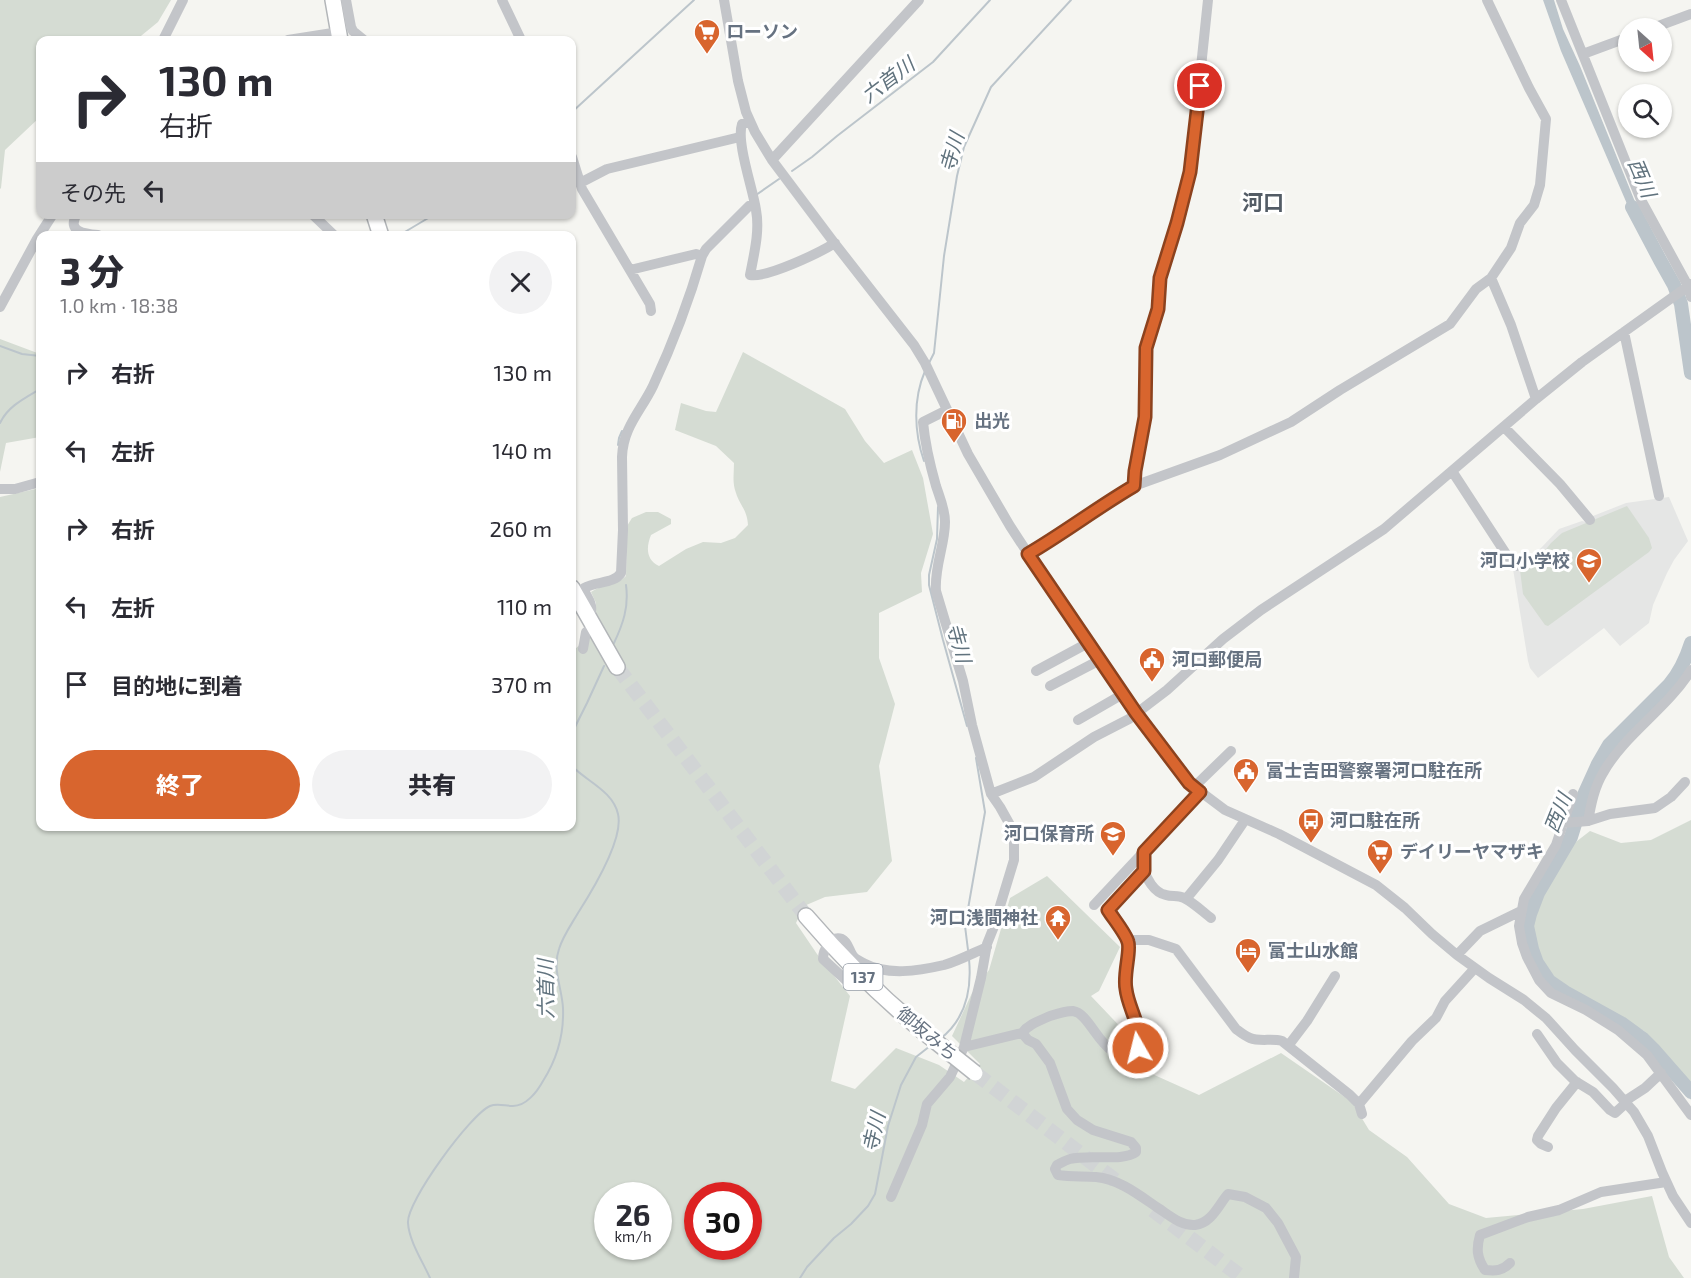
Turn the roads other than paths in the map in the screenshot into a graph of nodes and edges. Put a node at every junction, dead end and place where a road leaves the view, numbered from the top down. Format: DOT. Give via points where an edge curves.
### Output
graph roads {
  1 [pos="183,0"];
  2 [pos="333,0"];
  3 [pos="346,0"];
  4 [pos="502,0"];
  5 [pos="724,0"];
  6 [pos="919,0"];
  7 [pos="1208,0"];
  8 [pos="1487,0"];
  9 [pos="1561,0"];
  10 [pos="1691,14"];
  11 [pos="1672,21"];
  12 [pos="165,36"];
  13 [pos="340,36"];
  14 [pos="359,36"];
  15 [pos="519,36"];
  16 [pos="1618,41"];
  17 [pos="1583,54"];
  18 [pos="750,121"];
  19 [pos="740,136"];
  20 [pos="772,160"];
  21 [pos="577,181"];
  22 [pos="754,204"];
  23 [pos="317,219"];
  24 [pos="329,231"];
  25 [pos="36,241"];
  26 [pos="835,243"];
  27 [pos="702,256"];
  28 [pos="630,270"];
  29 [pos="1491,278"];
  30 [pos="1688,289"];
  31 [pos="0,307"];
  32 [pos="651,311"];
  33 [pos="1624,332"];
  34 [pos="1536,399"];
  35 [pos="947,410"];
  36 [pos="1504,427"];
  37 [pos="1452,471"];
  38 [pos="36,483"];
  39 [pos="1134,486"];
  40 [pos="0,489"];
  41 [pos="1659,496"];
  42 [pos="1590,520"];
  43 [pos="1028,554"];
  44 [pos="1516,566"];
  45 [pos="576,595"];
  46 [pos="591,611"];
  47 [pos="586,632"];
  48 [pos="1088,642"];
  49 [pos="583,649"];
  50 [pos="1100,660"];
  51 [pos="617,667"];
  52 [pos="1691,670"];
  53 [pos="1036,671"];
  54 [pos="1050,686"];
  55 [pos="1123,694"];
  56 [pos="1136,713"];
  57 [pos="1078,720"];
  58 [pos="1231,751"];
  59 [pos="1685,782"];
  60 [pos="1197,789"];
  61 [pos="991,794"];
  62 [pos="1573,794"];
  63 [pos="1245,820"];
  64 [pos="1586,822"];
  65 [pos="1566,823"];
  66 [pos="1144,852"];
  67 [pos="1144,871"];
  68 [pos="1186,899"];
  69 [pos="1094,905"];
  70 [pos="1521,911"];
  71 [pos="806,916"];
  72 [pos="1211,918"];
  73 [pos="829,943"];
  74 [pos="1129,943"];
  75 [pos="987,947"];
  76 [pos="1457,955"];
  77 [pos="1475,968"];
  78 [pos="1335,976"];
  79 [pos="848,982"];
  80 [pos="1558,1031"];
  81 [pos="1022,1033"];
  82 [pos="1288,1046"];
  83 [pos="964,1047"];
  84 [pos="975,1073"];
  85 [pos="1661,1074"];
  86 [pos="1601,1076"];
  87 [pos="1577,1082"];
  88 [pos="1588,1089"];
  89 [pos="1615,1090"];
  90 [pos="1625,1102"];
  91 [pos="1604,1103"];
  92 [pos="1691,1115"];
  93 [pos="1548,1146"];
  94 [pos="1666,1182"];
  95 [pos="891,1197"];
  96 [pos="1691,1223"];
  97 [pos="1510,1263"];
  98 [pos="1294,1278"];
  1 -- 12 [label="street"];
  2 -- 13 [label="highway"];
  3 -- 14 [label="street" via="351,27"];
  4 -- 15 [label="street"];
  5 -- 18 [label="street" via="742,100"];
  6 -- 20 [label="street"];
  7 -- 39 [label="street" via="1190,172 1160,278 1158,309 1146,348 1145,417"];
  8 -- 29 [label="street" via="1546,119 1544,158 1534,205"];
  9 -- 17 [label="street"];
  10 -- 11 [label="street"];
  16 -- 17 [label="street"];
  17 -- 30 [label="street" via="1641,200"];
  18 -- 19 [label="street" via="742,124"];
  18 -- 20 [label="street"];
  19 -- 21 [label="street" via="607,169"];
  19 -- 22 [label="street"];
  20 -- 26 [label="street"];
  21 -- 28 [label="street"];
  22 -- 26 [label="street" via="756,238 750,275 760,276"];
  22 -- 27 [label="street"];
  23 -- 24 [label="street"];
  25 -- 31 [label="street"];
  26 -- 35 [label="street" via="900,326 927,368"];
  27 -- 28 [label="street" via="696,254"];
  27 -- 46 [label="street" via="673,343 623,441 621,573 615,579 585,588 592,602"];
  28 -- 32 [label="street"];
  29 -- 34 [label="street"];
  29 -- 39 [label="street" via="1476,289 1450,324 1291,422 1220,455"];
  30 -- 33 [label="street"];
  33 -- 34 [label="street"];
  33 -- 41 [label="street"];
  34 -- 36 [label="street"];
  35 -- 43 [label="street" via="987,488"];
  35 -- 61 [label="street" via="923,422 925,446 945,521 936,591"];
  36 -- 37 [label="street"];
  36 -- 42 [label="street"];
  37 -- 44 [label="street"];
  37 -- 56 [label="street" via="1384,530 1223,639"];
  38 -- 40 [label="street"];
  39 -- 43 [label="street"];
  43 -- 48 [label="street"];
  45 -- 51 [label="highway"];
  47 -- 49 [label="street"];
  48 -- 50 [label="street"];
  48 -- 53 [label="street"];
  50 -- 54 [label="street"];
  50 -- 55 [label="street"];
  52 -- 64 [label="street" via="1610,762 1596,787"];
  55 -- 56 [label="street"];
  55 -- 57 [label="street"];
  56 -- 60 [label="street"];
  56 -- 61 [label="street" via="1034,777"];
  58 -- 60 [label="street"];
  59 -- 64 [label="street" via="1655,808 1610,814"];
  60 -- 63 [label="street"];
  60 -- 66 [label="street"];
  61 -- 75 [label="street" via="1014,832 1014,860"];
  62 -- 65 [label="street"];
  63 -- 68 [label="street"];
  63 -- 76 [label="street" via="1376,885"];
  64 -- 65 [label="street"];
  65 -- 70 [label="street"];
  66 -- 67 [label="street"];
  66 -- 69 [label="street"];
  67 -- 68 [label="street" via="1158,892"];
  67 -- 74 [label="street" via="1108,910"];
  68 -- 72 [label="street"];
  70 -- 76 [label="street" via="1480,932"];
  70 -- 85 [label="street" via="1522,943 1539,980 1551,993 1618,1030 1647,1055"];
  71 -- 73 [label="highway, 御坂みち / 137"];
  73 -- 75 [label="street" via="841,938 854,958 891,972 945,964"];
  73 -- 79 [label="street" via="823,959"];
  73 -- 84 [label="highway, 御坂みち / 137, bridge" via="898,1011"];
  74 -- 81 [label="street" via="1124,979 1140,1042 1138,1048 1131,1053 1116,1052 1104,1045 1074,1011 1054,1014"];
  74 -- 82 [label="street" via="1135,939 1149,940 1176,948 1236,1029 1250,1038 1277,1040"];
  75 -- 83 [label="street"];
  76 -- 77 [label="street"];
  77 -- 80 [label="street" via="1524,1000"];
  77 -- 82 [label="street" via="1445,1001 1436,1018 1412,1041 1361,1109"];
  78 -- 82 [label="street"];
  80 -- 86 [label="street"];
  80 -- 87 [label="street" via="1540,1039 1557,1064"];
  81 -- 83 [label="street"];
  81 -- 98 [label="street" via="1050,1063 1067,1109 1077,1120 1093,1130 1131,1142 1136,1148 1126,1157 1070,1159 1057,1165 1058,1175 1098,1177 1116,1183 1171,1217 1194,1225 1209,1218 1228,1194 1245,1197 1266,1208 1278,1223 1296,1257"];
  83 -- 95 [label="street" via="950,1077 927,1104"];
  85 -- 90 [label="street"];
  85 -- 92 [label="street"];
  86 -- 88 [label="street"];
  86 -- 89 [label="street"];
  87 -- 88 [label="street"];
  87 -- 93 [label="street" via="1538,1136 1541,1144"];
  88 -- 91 [label="street"];
  89 -- 90 [label="street"];
  89 -- 91 [label="street"];
  90 -- 91 [label="street" via="1615,1113"];
  90 -- 94 [label="street" via="1648,1136"];
  94 -- 96 [label="street"];
  94 -- 97 [label="street" via="1601,1192 1480,1235 1477,1248 1485,1270 1497,1272"];
}
